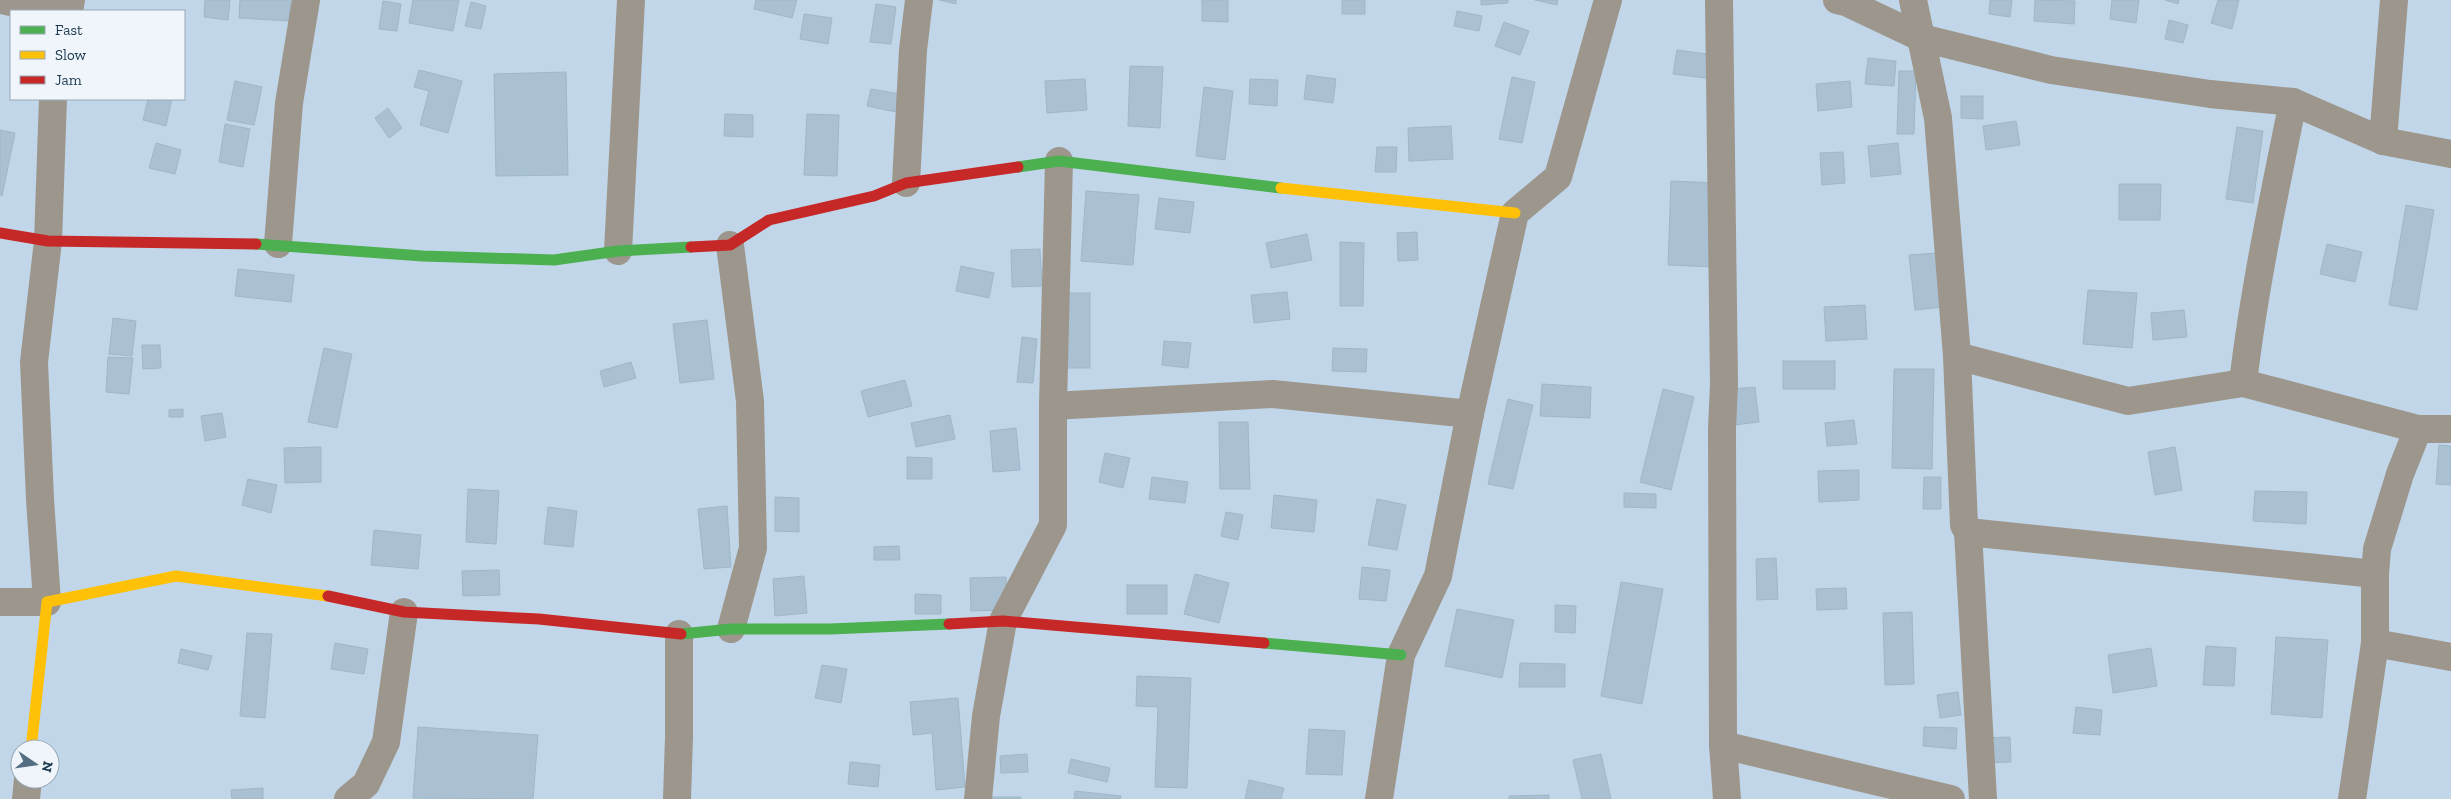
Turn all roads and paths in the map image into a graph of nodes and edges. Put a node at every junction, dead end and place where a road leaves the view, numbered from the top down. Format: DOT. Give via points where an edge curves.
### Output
graph roads {
  1 [pos="2,0"];
  2 [pos="306,0"];
  3 [pos="631,0"];
  4 [pos="919,0"];
  5 [pos="1608,0"];
  6 [pos="1719,0"];
  7 [pos="1837,0"];
  8 [pos="1913,0"];
  9 [pos="2394,0"];
  10 [pos="47,10"];
  11 [pos="1922,38"];
  12 [pos="53,100"];
  13 [pos="2293,102"];
  14 [pos="2383,141"];
  15 [pos="2451,154"];
  16 [pos="1059,162"];
  17 [pos="906,183"];
  18 [pos="1516,213"];
  19 [pos="0,233"];
  20 [pos="48,241"];
  21 [pos="278,244"];
  22 [pos="730,245"];
  23 [pos="618,251"];
  24 [pos="1957,356"];
  25 [pos="2243,383"];
  26 [pos="1052,406"];
  27 [pos="1470,414"];
  28 [pos="2418,429"];
  29 [pos="2451,429"];
  30 [pos="1968,532"];
  31 [pos="2375,574"];
  32 [pos="0,602"];
  33 [pos="47,602"];
  34 [pos="404,612"];
  35 [pos="1003,621"];
  36 [pos="731,629"];
  37 [pos="679,634"];
  38 [pos="2375,643"];
  39 [pos="1401,655"];
  40 [pos="2451,657"];
  41 [pos="32,739"];
  42 [pos="1723,745"];
  43 [pos="348,799"];
  44 [pos="677,799"];
  45 [pos="978,799"];
  46 [pos="1379,799"];
  47 [pos="1727,799"];
  48 [pos="1951,799"];
  49 [pos="1983,799"];
  50 [pos="2352,799"];
  1 -- 10 [label="street"];
  2 -- 21 [label="street" via="289,103"];
  3 -- 23 [label="street"];
  4 -- 17 [label="street"];
  5 -- 18 [label="street" via="1558,177"];
  6 -- 42 [label="street" via="1724,384"];
  7 -- 11 [label="street"];
  8 -- 11 [label="street"];
  9 -- 14 [label="street"];
  11 -- 13 [label="street" via="2051,70 2210,94"];
  11 -- 24 [label="street" via="1938,118"];
  12 -- 20 [label="street"];
  13 -- 14 [label="street"];
  13 -- 25 [label="street" via="2248,340"];
  14 -- 15 [label="street"];
  16 -- 17 [label="street"];
  16 -- 18 [label="street"];
  16 -- 26 [label="street"];
  17 -- 22 [label="street" via="874,196 769,220"];
  18 -- 27 [label="street"];
  19 -- 20 [label="street"];
  20 -- 21 [label="street"];
  20 -- 33 [label="street" via="34,362"];
  21 -- 23 [label="street" via="423,256 554,260"];
  22 -- 23 [label="street"];
  22 -- 36 [label="street" via="750,401 754,548"];
  24 -- 25 [label="street" via="2128,401"];
  24 -- 30 [label="street" via="1964,525"];
  25 -- 28 [label="street"];
  26 -- 27 [label="street" via="1273,394"];
  26 -- 35 [label="street" via="1054,525"];
  27 -- 39 [label="street" via="1438,576"];
  28 -- 29 [label="street"];
  28 -- 31 [label="street" via="2377,549"];
  30 -- 31 [label="street"];
  30 -- 49 [label="street"];
  31 -- 38 [label="street"];
  32 -- 33 [label="street"];
  33 -- 34 [label="street" via="176,576 326,595"];
  33 -- 41 [label="street"];
  34 -- 37 [label="street" via="539,619"];
  34 -- 43 [label="street" via="386,742 366,784"];
  35 -- 36 [label="street" via="830,629"];
  35 -- 39 [label="street"];
  35 -- 45 [label="street" via="986,716"];
  36 -- 37 [label="street"];
  37 -- 44 [label="street"];
  38 -- 40 [label="street"];
  38 -- 50 [label="street"];
  39 -- 46 [label="street"];
  42 -- 47 [label="street"];
  42 -- 48 [label="street"];
}
